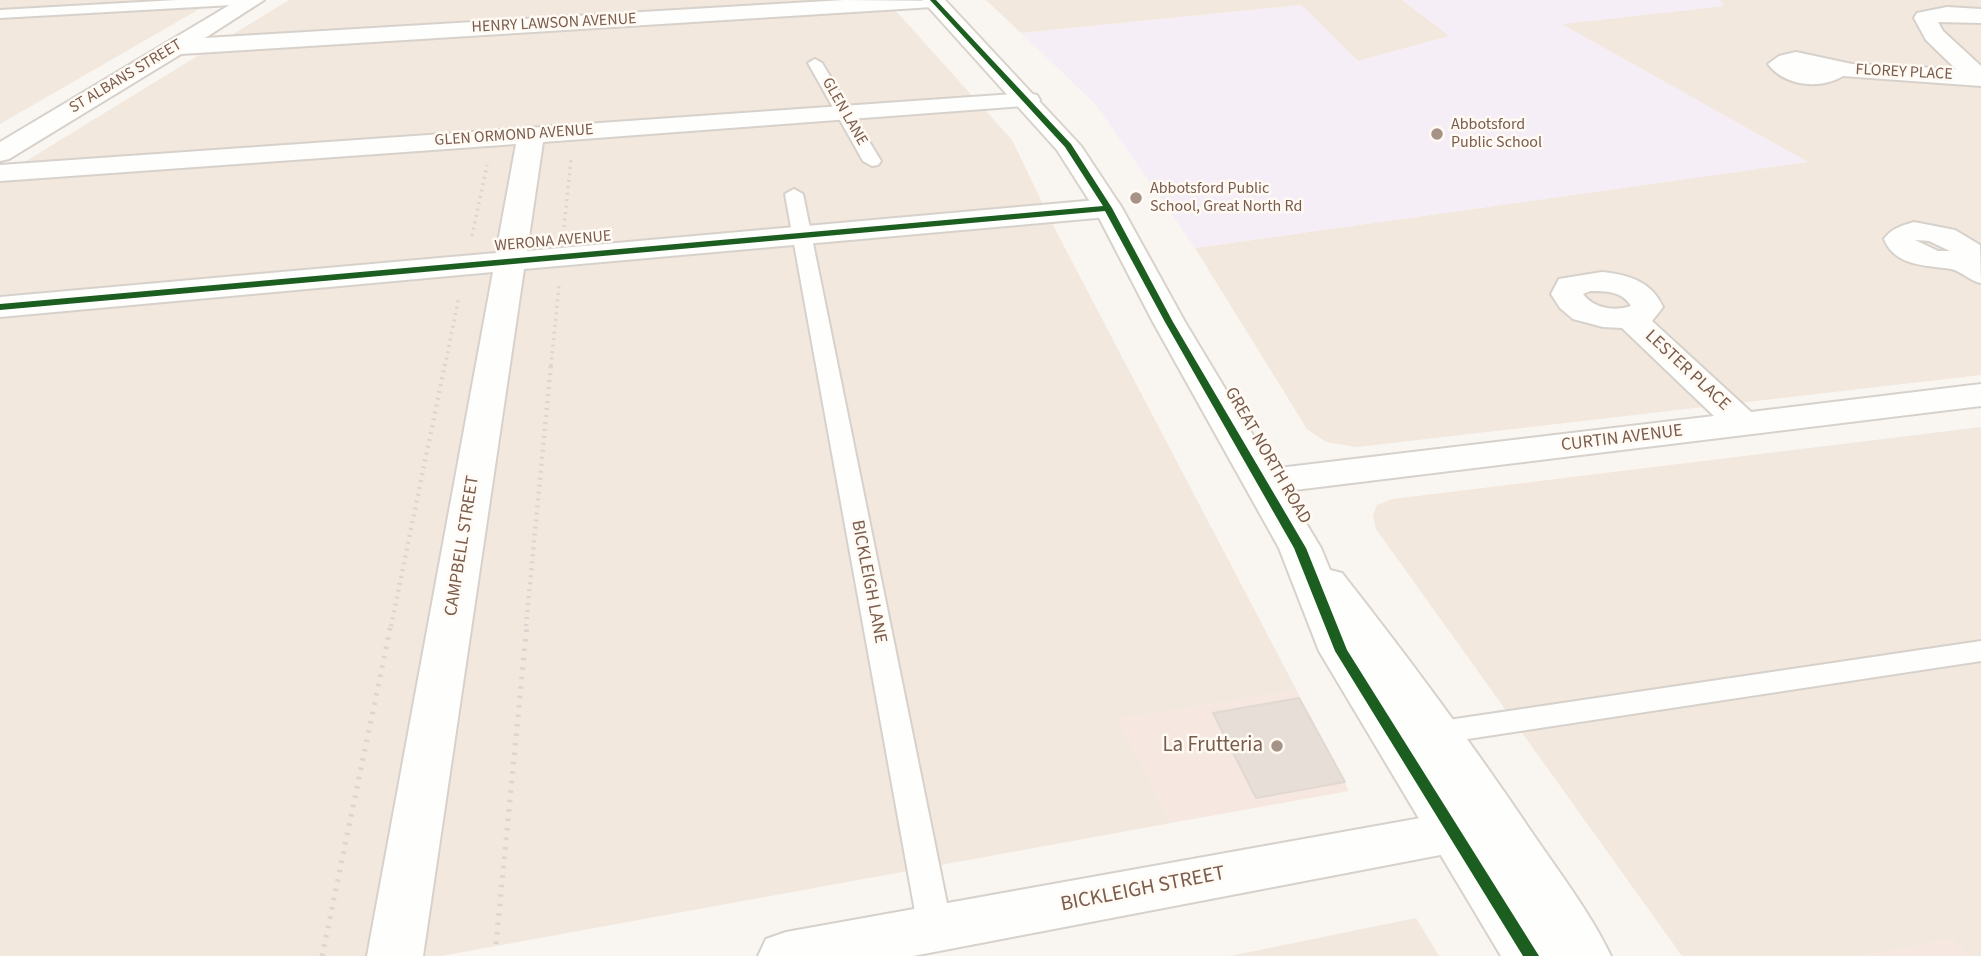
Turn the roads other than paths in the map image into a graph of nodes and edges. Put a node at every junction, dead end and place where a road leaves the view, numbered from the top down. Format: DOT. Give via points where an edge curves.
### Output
graph roads {
  1 [pos="251,0"];
  2 [pos="933,0"];
  3 [pos="0,14"];
  4 [pos="1981,16"];
  5 [pos="176,47"];
  6 [pos="815,63"];
  7 [pos="1832,69"];
  8 [pos="1979,78"];
  9 [pos="1028,100"];
  10 [pos="844,113"];
  11 [pos="531,135"];
  12 [pos="0,153"];
  13 [pos="872,161"];
  14 [pos="0,173"];
  15 [pos="794,194"];
  16 [pos="1108,208"];
  17 [pos="803,235"];
  18 [pos="510,261"];
  19 [pos="0,307"];
  20 [pos="1630,318"];
  21 [pos="1981,395"];
  22 [pos="1743,424"];
  23 [pos="1262,482"];
  24 [pos="1981,651"];
  25 [pos="1416,736"];
  26 [pos="1476,828"];
  27 [pos="935,928"];
  28 [pos="395,956"];
  29 [pos="786,956"];
  30 [pos="1531,956"];
  31 [pos="1583,956"];
  1 -- 3 [label="lane"];
  1 -- 5 [label="street, ST ALBANS STREET"];
  2 -- 5 [label="street, HENRY LAWSON AVENUE"];
  2 -- 9 [label="street, GREAT NORTH ROAD"];
  4 -- 8 [label="street" via="1925,18 1934,35"];
  5 -- 12 [label="street, ST ALBANS STREET"];
  6 -- 10 [label="lane, GLEN LANE"];
  7 -- 8 [label="street, FLOREY PLACE"];
  9 -- 10 [label="street, GLEN ORMOND AVENUE"];
  9 -- 16 [label="street, GREAT NORTH ROAD" via="1068,146"];
  10 -- 11 [label="street, GLEN ORMOND AVENUE"];
  10 -- 13 [label="lane, GLEN LANE"];
  11 -- 14 [label="street, GLEN ORMOND AVENUE"];
  11 -- 18 [label="street, CAMPBELL STREET"];
  15 -- 17 [label="lane, BICKLEIGH LANE"];
  16 -- 17 [label="street, WERONA AVENUE"];
  16 -- 23 [label="street, GREAT NORTH ROAD"];
  17 -- 18 [label="street, WERONA AVENUE"];
  17 -- 27 [label="lane, BICKLEIGH LANE"];
  18 -- 19 [label="street, WERONA AVENUE"];
  18 -- 28 [label="street, CAMPBELL STREET"];
  20 -- 22 [label="street, LESTER PLACE"];
  21 -- 22 [label="street, CURTIN AVENUE"];
  22 -- 23 [label="street, CURTIN AVENUE"];
  23 -- 25 [label="street, GREAT NORTH ROAD" via="1300,548 1341,651"];
  24 -- 25 [label="lane"];
  25 -- 26 [label="street, GREAT NORTH ROAD"];
  26 -- 27 [label="street, BICKLEIGH STREET"];
  26 -- 30 [label="street, GREAT NORTH ROAD"];
  26 -- 31 [label="street, GREAT NORTH ROAD"];
  27 -- 29 [label="street, BICKLEIGH STREET"];
}
